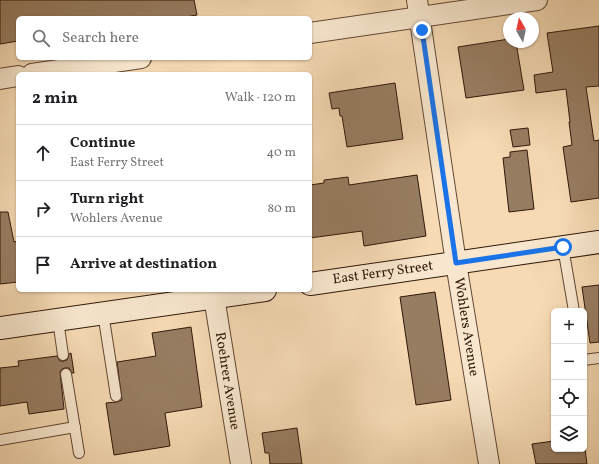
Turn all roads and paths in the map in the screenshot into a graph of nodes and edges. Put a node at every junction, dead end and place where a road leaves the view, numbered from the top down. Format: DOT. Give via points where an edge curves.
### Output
graph roads {
  1 [pos="537,0"];
  2 [pos="418,9"];
  3 [pos="312,33"];
  4 [pos="127,60"];
  5 [pos="46,72"];
  6 [pos="16,76"];
  7 [pos="0,79"];
  8 [pos="599,242"];
  9 [pos="563,247"];
  10 [pos="456,263"];
  11 [pos="312,284"];
  12 [pos="250,292"];
  13 [pos="214,297"];
  14 [pos="573,308"];
  15 [pos="103,313"];
  16 [pos="58,320"];
  17 [pos="0,328"];
  18 [pos="63,355"];
  19 [pos="599,358"];
  20 [pos="587,360"];
  21 [pos="66,374"];
  22 [pos="116,396"];
  23 [pos="75,428"];
  24 [pos="0,440"];
  25 [pos="79,453"];
  26 [pos="241,464"];
  27 [pos="489,464"];
  1 -- 2 [label="street"];
  2 -- 3 [label="street"];
  2 -- 10 [label="street, Wohlers Avenue"];
  4 -- 5 [label="street"];
  6 -- 7 [label="street"];
  8 -- 9 [label="street, East Ferry Street"];
  9 -- 10 [label="street, East Ferry Street"];
  9 -- 14 [label="lane"];
  10 -- 11 [label="street, East Ferry Street"];
  10 -- 27 [label="street, Wohlers Avenue"];
  12 -- 13 [label="street"];
  13 -- 15 [label="street"];
  13 -- 26 [label="street, Roehrer Avenue"];
  15 -- 16 [label="street"];
  15 -- 22 [label="lane"];
  16 -- 17 [label="street"];
  16 -- 18 [label="lane"];
  19 -- 20 [label="lane"];
  21 -- 23 [label="lane"];
  23 -- 24 [label="lane"];
  23 -- 25 [label="lane"];
}
